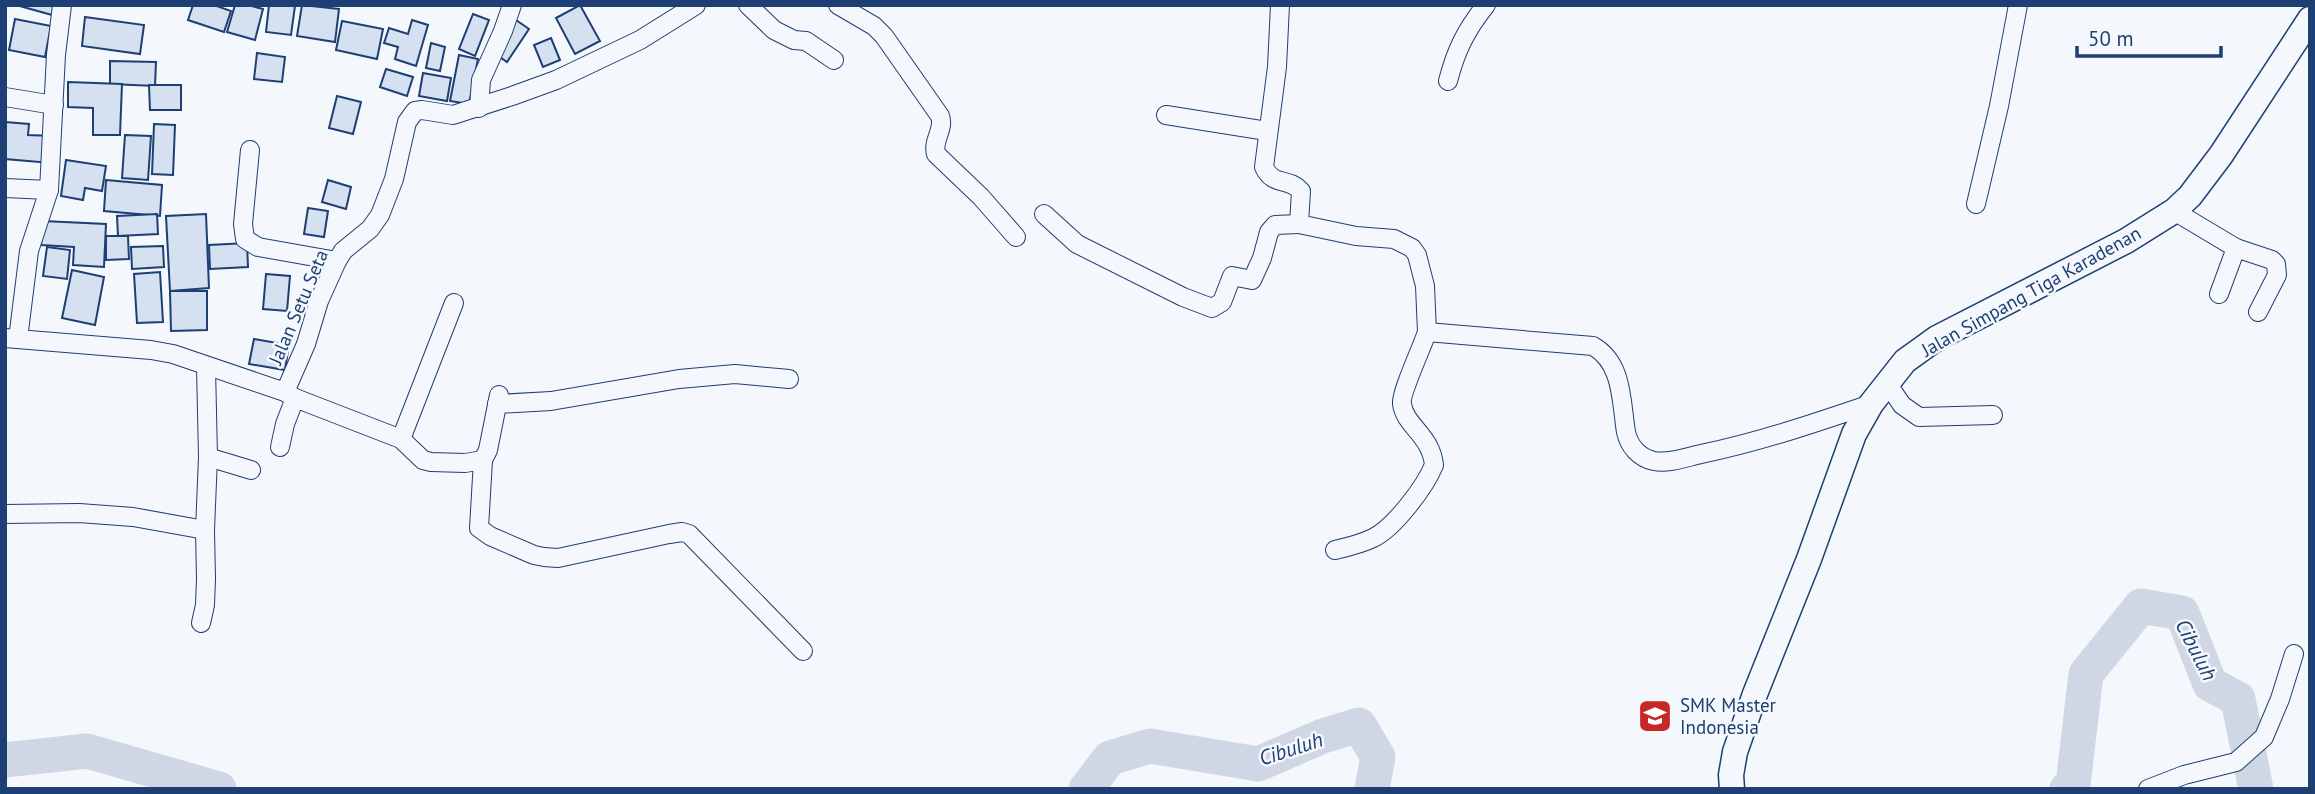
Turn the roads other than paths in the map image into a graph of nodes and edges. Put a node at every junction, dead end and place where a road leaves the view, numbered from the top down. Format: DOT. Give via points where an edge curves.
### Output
graph roads {
  1 [pos="62,5"];
  2 [pos="512,5"];
  3 [pos="696,5"];
  4 [pos="748,5"];
  5 [pos="838,5"];
  6 [pos="1280,5"];
  7 [pos="1486,5"];
  8 [pos="2018,5"];
  9 [pos="2310,19"];
  10 [pos="834,60"];
  11 [pos="1448,81"];
  12 [pos="5,97"];
  13 [pos="54,105"];
  14 [pos="479,107"];
  15 [pos="1166,116"];
  16 [pos="1267,131"];
  17 [pos="250,150"];
  18 [pos="5,188"];
  19 [pos="49,190"];
  20 [pos="1976,204"];
  21 [pos="2174,211"];
  22 [pos="1044,214"];
  23 [pos="1299,224"];
  24 [pos="1016,237"];
  25 [pos="2236,248"];
  26 [pos="337,261"];
  27 [pos="2219,294"];
  28 [pos="454,303"];
  29 [pos="2258,312"];
  30 [pos="1427,332"];
  31 [pos="12,339"];
  32 [pos="206,367"];
  33 [pos="789,379"];
  34 [pos="1888,383"];
  35 [pos="290,395"];
  36 [pos="1871,404"];
  37 [pos="1993,415"];
  38 [pos="401,439"];
  39 [pos="281,447"];
  40 [pos="208,457"];
  41 [pos="483,460"];
  42 [pos="251,470"];
  43 [pos="5,514"];
  44 [pos="205,530"];
  45 [pos="1335,550"];
  46 [pos="201,623"];
  47 [pos="803,651"];
  48 [pos="2294,654"];
  49 [pos="1732,789"];
  50 [pos="2147,789"];
  1 -- 13 [label="street"];
  2 -- 14 [label="street" via="481,80"];
  3 -- 14 [label="street, Jalan Setu Seta" via="640,40 568,74"];
  4 -- 10 [label="street" via="774,30 806,41"];
  5 -- 24 [label="street" via="884,36 943,122 936,154"];
  6 -- 16 [label="street"];
  7 -- 11 [label="street" via="1463,37"];
  8 -- 20 [label="street"];
  9 -- 21 [label="street, Jalan Simpang Tiga Karadenan" via="2221,155"];
  12 -- 13 [label="street"];
  13 -- 19 [label="street"];
  14 -- 26 [label="street, Jalan Setu Seta" via="453,115 415,111 407,122 380,215"];
  15 -- 16 [label="street"];
  16 -- 23 [label="street" via="1264,167 1272,179 1301,191"];
  17 -- 26 [label="street" via="245,239 258,247"];
  18 -- 19 [label="street"];
  19 -- 31 [label="street" via="29,251"];
  21 -- 25 [label="street"];
  21 -- 34 [label="street, Jalan Simpang Tiga Karadenan" via="1937,338 1905,362"];
  22 -- 23 [label="street" via="1077,244 1212,308 1222,302 1233,275 1252,280 1275,225"];
  23 -- 30 [label="street" via="1394,239 1412,248 1425,286"];
  25 -- 27 [label="street"];
  25 -- 29 [label="street" via="2276,264 2277,275"];
  26 -- 35 [label="street, Jalan Setu Seta" via="319,301"];
  28 -- 38 [label="street"];
  30 -- 36 [label="street" via="1593,346 1604,353 1616,373 1628,440 1638,454 1654,461 1748,444"];
  30 -- 45 [label="street" via="1402,399 1407,418 1432,450 1434,465 1384,531"];
  31 -- 32 [label="street, Jalan Setu Seta" via="152,350"];
  32 -- 35 [label="street, Jalan Setu Seta"];
  32 -- 40 [label="street"];
  33 -- 41 [label="street" via="735,374 551,401 498,399"];
  34 -- 36 [label="street, Jalan Simpang Tiga Karadenan"];
  34 -- 37 [label="street" via="1902,405 1919,417"];
  35 -- 38 [label="street"];
  35 -- 39 [label="street"];
  36 -- 49 [label="street, Jalan Simpang Tiga Karadenan" via="1854,434 1751,706 1735,752"];
  38 -- 41 [label="street" via="416,455 432,462"];
  40 -- 42 [label="street"];
  40 -- 44 [label="street"];
  41 -- 47 [label="street" via="479,523 483,532 534,555 558,558 669,534 689,534"];
  43 -- 44 [label="street" via="134,517"];
  44 -- 46 [label="street" via="206,593"];
  48 -- 50 [label="street" via="2264,737 2236,762"];
}
